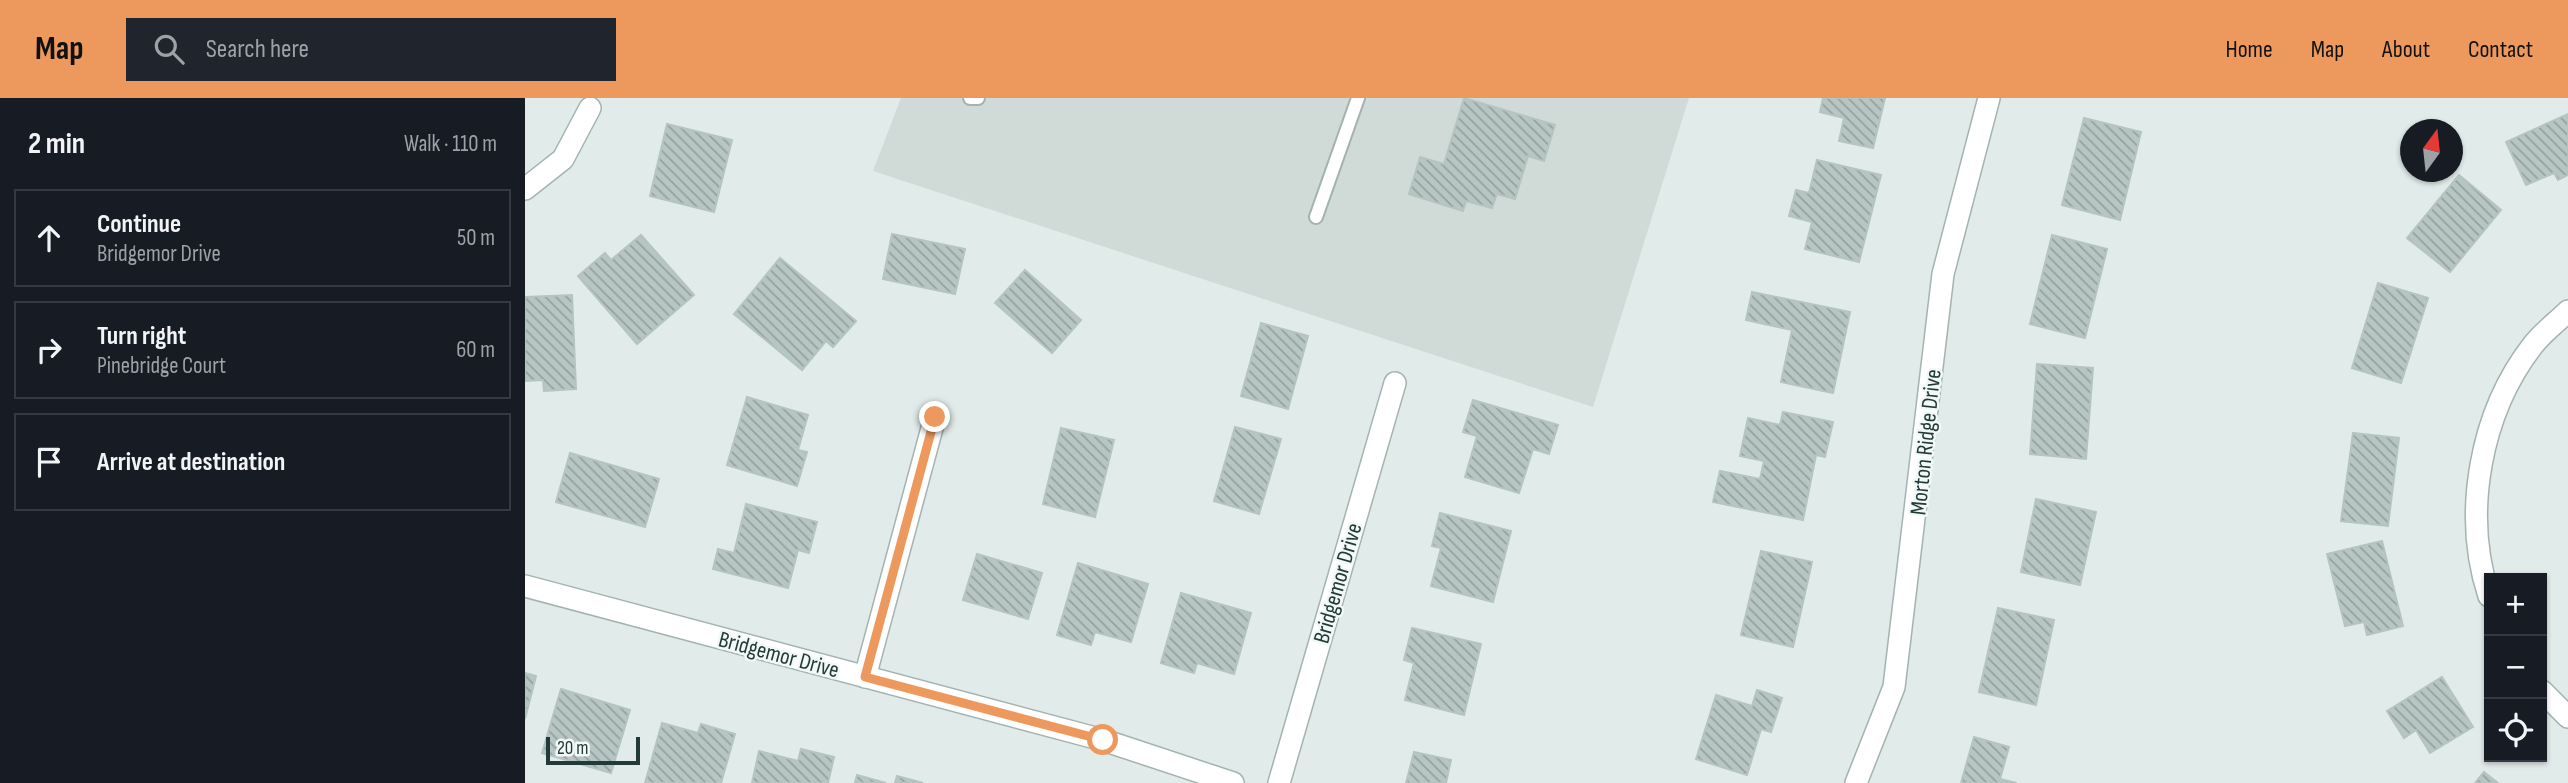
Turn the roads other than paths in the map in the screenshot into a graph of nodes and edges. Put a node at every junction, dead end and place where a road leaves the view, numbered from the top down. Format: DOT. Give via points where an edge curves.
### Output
graph roads {
  1 [pos="970,98"];
  2 [pos="978,98"];
  3 [pos="1358,98"];
  4 [pos="1989,98"];
  5 [pos="590,108"];
  6 [pos="525,189"];
  7 [pos="1316,217"];
  8 [pos="2568,311"];
  9 [pos="1395,383"];
  10 [pos="935,417"];
  11 [pos="2484,581"];
  12 [pos="525,586"];
  13 [pos="865,677"];
  14 [pos="2547,696"];
  15 [pos="2568,717"];
  16 [pos="1233,783"];
  17 [pos="1279,783"];
  18 [pos="1856,783"];
  1 -- 2 [label="lane"];
  3 -- 7 [label="lane"];
  4 -- 18 [label="street, Morton Ridge Drive" via="1943,274 1894,687"];
  5 -- 6 [label="street" via="563,159"];
  8 -- 11 [label="street" via="2533,345 2500,400 2481,461 2477,526"];
  9 -- 17 [label="street, Bridgemor Drive"];
  10 -- 13 [label="street"];
  12 -- 13 [label="street, Bridgemor Drive"];
  13 -- 16 [label="street, Bridgemor Drive" via="1103,740"];
  14 -- 15 [label="street"];
}
